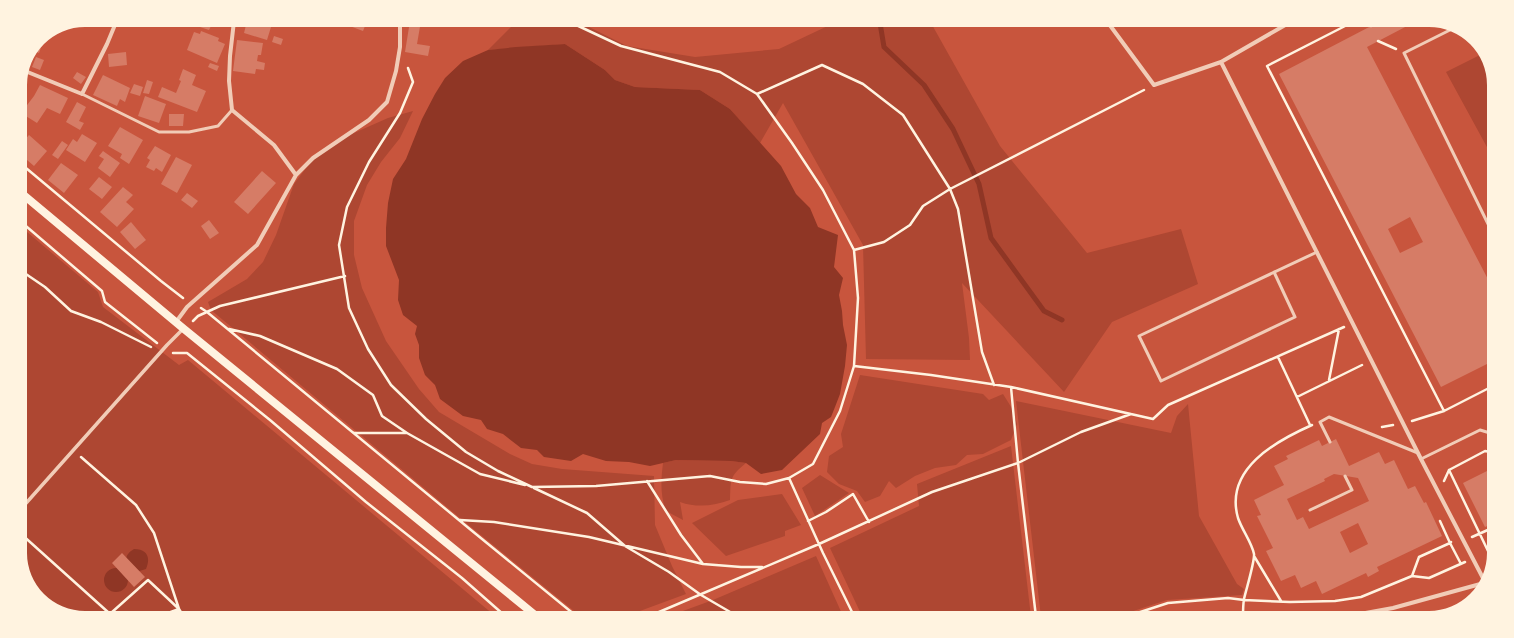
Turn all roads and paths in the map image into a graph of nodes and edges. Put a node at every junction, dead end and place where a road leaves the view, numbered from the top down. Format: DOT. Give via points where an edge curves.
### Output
graph roads {
  1 [pos="114,27"];
  2 [pos="233,27"];
  3 [pos="400,27"];
  4 [pos="581,27"];
  5 [pos="1111,27"];
  6 [pos="1282,27"];
  7 [pos="1341,27"];
  8 [pos="1449,30"];
  9 [pos="1378,40"];
  10 [pos="400,47"];
  11 [pos="1404,53"];
  12 [pos="1221,62"];
  13 [pos="29,72"];
  14 [pos="1154,85"];
  15 [pos="82,94"];
  16 [pos="757,94"];
  17 [pos="232,110"];
  18 [pos="27,169"];
  19 [pos="296,175"];
  20 [pos="950,189"];
  21 [pos="27,198"];
  22 [pos="1487,222"];
  23 [pos="27,227"];
  24 [pos="854,250"];
  25 [pos="1317,252"];
  26 [pos="1274,272"];
  27 [pos="27,275"];
  28 [pos="345,276"];
  29 [pos="191,303"];
  30 [pos="207,312"];
  31 [pos="176,322"];
  32 [pos="184,329"];
  33 [pos="228,329"];
  34 [pos="1339,329"];
  35 [pos="163,350"];
  36 [pos="1278,357"];
  37 [pos="1371,360"];
  38 [pos="854,366"];
  39 [pos="964,381"];
  40 [pos="1328,381"];
  41 [pos="994,384"];
  42 [pos="1011,387"];
  43 [pos="1487,389"];
  44 [pos="1297,397"];
  45 [pos="1444,410"];
  46 [pos="1131,414"];
  47 [pos="1320,422"];
  48 [pos="1403,423"];
  49 [pos="1310,426"];
  50 [pos="1487,432"];
  51 [pos="353,433"];
  52 [pos="407,434"];
  53 [pos="1330,442"];
  54 [pos="73,450"];
  55 [pos="1487,451"];
  56 [pos="1418,453"];
  57 [pos="1421,459"];
  58 [pos="1018,463"];
  59 [pos="1449,470"];
  60 [pos="1346,476"];
  61 [pos="789,478"];
  62 [pos="647,481"];
  63 [pos="532,487"];
  64 [pos="1438,493"];
  65 [pos="27,502"];
  66 [pos="1310,510"];
  67 [pos="1438,517"];
  68 [pos="459,520"];
  69 [pos="808,521"];
  70 [pos="869,522"];
  71 [pos="27,539"];
  72 [pos="819,544"];
  73 [pos="625,546"];
  74 [pos="1487,549"];
  75 [pos="1487,554"];
  76 [pos="1254,555"];
  77 [pos="1473,559"];
  78 [pos="703,564"];
  79 [pos="764,567"];
  80 [pos="1412,576"];
  81 [pos="1482,577"];
  82 [pos="1477,585"];
  83 [pos="701,595"];
  84 [pos="1244,600"];
  85 [pos="1281,601"];
  86 [pos="179,610"];
  87 [pos="108,611"];
  88 [pos="112,611"];
  89 [pos="499,611"];
  90 [pos="530,611"];
  91 [pos="570,611"];
  92 [pos="662,611"];
  93 [pos="728,611"];
  94 [pos="852,611"];
  95 [pos="1035,611"];
  96 [pos="1143,611"];
  97 [pos="1243,611"];
  98 [pos="1376,611"];
  1 -- 15 [label="street"];
  2 -- 17 [label="street" via="229,81"];
  3 -- 10 [label="street"];
  4 -- 16 [label="path" via="621,46 720,72"];
  5 -- 14 [label="street"];
  6 -- 12 [label="street"];
  7 -- 45 [label="path" via="1267,66"];
  8 -- 11 [label="lane"];
  9 -- 11 [label="path"];
  10 -- 19 [label="street" via="387,102 369,120 313,158"];
  10 -- 28 [label="path" via="413,82 400,113 369,162 346,207 339,245"];
  11 -- 22 [label="lane"];
  12 -- 14 [label="street"];
  12 -- 25 [label="street"];
  13 -- 15 [label="street"];
  14 -- 20 [label="path"];
  15 -- 17 [label="lane" via="160,132 189,132 218,126"];
  16 -- 20 [label="path" via="822,65 863,84 903,115"];
  16 -- 24 [label="path" via="823,190"];
  17 -- 19 [label="street" via="274,145"];
  18 -- 29 [label="path"];
  19 -- 29 [label="street" via="257,245"];
  20 -- 24 [label="path" via="923,206 910,225 884,242"];
  20 -- 41 [label="path" via="958,209 982,352"];
  21 -- 31 [label="main road"];
  23 -- 35 [label="path" via="102,291 105,302"];
  24 -- 38 [label="path" via="858,298"];
  25 -- 26 [label="lane"];
  25 -- 37 [label="street"];
  26 -- 26 [label="lane" via="1139,336 1161,381 1295,317"];
  27 -- 35 [label="path" via="72,311"];
  28 -- 30 [label="path" via="220,306"];
  28 -- 63 [label="path" via="349,308 368,349 391,385 426,419 466,452"];
  29 -- 30 [label="path"];
  29 -- 31 [label="street"];
  30 -- 32 [label="path" via="198,316"];
  30 -- 33 [label="path"];
  31 -- 32 [label="main road"];
  32 -- 35 [label="street"];
  32 -- 90 [label="main road"];
  33 -- 51 [label="path"];
  33 -- 52 [label="path" via="260,336 337,369 373,396 382,416"];
  34 -- 40 [label="path"];
  35 -- 54 [label="street"];
  35 -- 89 [label="path" via="174,354 187,353"];
  36 -- 44 [label="path"];
  37 -- 40 [label="path"];
  37 -- 48 [label="street"];
  38 -- 39 [label="path"];
  38 -- 61 [label="path" via="840,411 813,464"];
  40 -- 44 [label="path"];
  42 -- 58 [label="path"];
  43 -- 45 [label="path"];
  44 -- 49 [label="path"];
  45 -- 48 [label="path"];
  46 -- 58 [label="path" via="1081,432"];
  47 -- 49 [label="path"];
  47 -- 53 [label="lane"];
  47 -- 56 [label="lane" via="1329,417"];
  48 -- 56 [label="street"];
  49 -- 76 [label="path" via="1260,454 1239,482 1236,503 1238,518"];
  50 -- 57 [label="lane" via="1480,430"];
  51 -- 52 [label="path"];
  51 -- 68 [label="path"];
  52 -- 63 [label="path" via="480,474"];
  54 -- 65 [label="street"];
  54 -- 86 [label="path" via="136,505 154,533"];
  55 -- 59 [label="path"];
  56 -- 57 [label="street"];
  57 -- 64 [label="street"];
  58 -- 70 [label="path" via="932,492"];
  58 -- 95 [label="path"];
  59 -- 64 [label="path"];
  59 -- 74 [label="path"];
  60 -- 66 [label="lane" via="1352,490"];
  61 -- 62 [label="path" via="766,484 710,476"];
  61 -- 69 [label="path"];
  62 -- 63 [label="path" via="596,486"];
  62 -- 78 [label="path"];
  63 -- 73 [label="path" via="588,513"];
  64 -- 77 [label="street"];
  67 -- 80 [label="path" via="1450,543 1419,557"];
  68 -- 73 [label="path" via="494,522 589,537"];
  68 -- 91 [label="path"];
  69 -- 70 [label="path" via="853,494"];
  69 -- 72 [label="path"];
  70 -- 72 [label="path"];
  71 -- 87 [label="path"];
  72 -- 79 [label="path"];
  72 -- 94 [label="path"];
  73 -- 78 [label="path"];
  73 -- 83 [label="path"];
  75 -- 77 [label="path"];
  76 -- 84 [label="path"];
  76 -- 85 [label="path"];
  77 -- 80 [label="path" via="1429,578"];
  77 -- 81 [label="street"];
  78 -- 79 [label="path"];
  79 -- 83 [label="path"];
  80 -- 85 [label="path" via="1361,597 1335,601"];
  82 -- 98 [label="street"];
  83 -- 92 [label="path"];
  83 -- 93 [label="path"];
  84 -- 85 [label="path"];
  84 -- 96 [label="path" via="1228,598 1168,603"];
  84 -- 97 [label="path"];
  86 -- 88 [label="path" via="148,580"];
}
